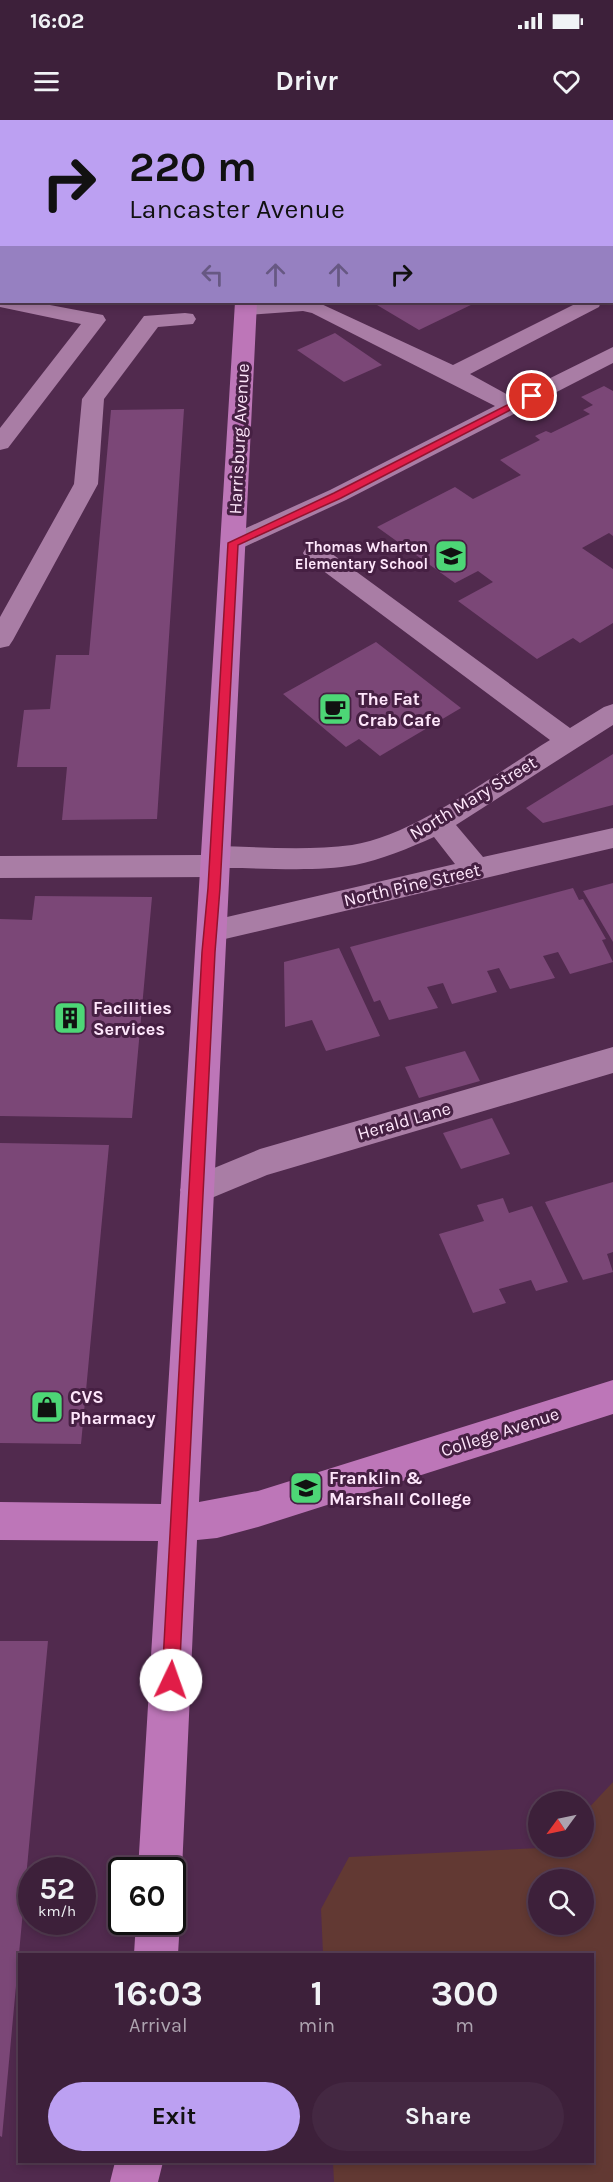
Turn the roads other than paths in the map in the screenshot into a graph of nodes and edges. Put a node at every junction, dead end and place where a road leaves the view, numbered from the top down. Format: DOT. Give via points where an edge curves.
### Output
graph roads {
  1 [pos="10,303"];
  2 [pos="592,303"];
  3 [pos="246,305"];
  4 [pos="185,319"];
  5 [pos="613,354"];
  6 [pos="453,374"];
  7 [pos="512,406"];
  8 [pos="0,443"];
  9 [pos="233,543"];
  10 [pos="315,553"];
  11 [pos="0,640"];
  12 [pos="613,713"];
  13 [pos="568,740"];
  14 [pos="438,823"];
  15 [pos="613,838"];
  16 [pos="215,861"];
  17 [pos="0,867"];
  18 [pos="477,870"];
  19 [pos="212,931"];
  20 [pos="613,1060"];
  21 [pos="197,1190"];
  22 [pos="613,1397"];
  23 [pos="0,1521"];
  24 [pos="179,1523"];
  25 [pos="161,1857"];
  26 [pos="157,1935"];
  27 [pos="156,1953"];
  28 [pos="139,2163"];
  29 [pos="150,2163"];
  30 [pos="134,2182"];
  31 [pos="153,2182"];
  1 -- 8 [label="street" via="95,320"];
  2 -- 6 [label="street"];
  3 -- 6 [label="street" via="318,308"];
  3 -- 9 [label="main road, Harrisburg Avenue"];
  4 -- 11 [label="street" via="152,321 93,399 86,484"];
  5 -- 7 [label="street"];
  6 -- 7 [label="street"];
  7 -- 9 [label="street" via="338,495"];
  9 -- 16 [label="main road, Harrisburg Avenue"];
  10 -- 13 [label="street"];
  12 -- 13 [label="street, North Mary Street"];
  13 -- 14 [label="street, North Mary Street"];
  14 -- 16 [label="street, North Mary Street" via="354,855"];
  14 -- 18 [label="street"];
  15 -- 18 [label="street, North Pine Street"];
  16 -- 17 [label="street, North Mary Street"];
  16 -- 19 [label="main road, Harrisburg Avenue"];
  18 -- 19 [label="street, North Pine Street"];
  19 -- 21 [label="main road, Harrisburg Avenue"];
  20 -- 21 [label="street, Herald Lane" via="261,1163"];
  21 -- 24 [label="main road, Harrisburg Avenue"];
  22 -- 24 [label="main road, College Avenue" via="258,1509"];
  23 -- 24 [label="main road, College Avenue"];
  24 -- 25 [label="main road, Harrisburg Avenue"];
  26 -- 27 [label="main road"];
  28 -- 30 [label="main road"];
  29 -- 31 [label="main road"];
}
